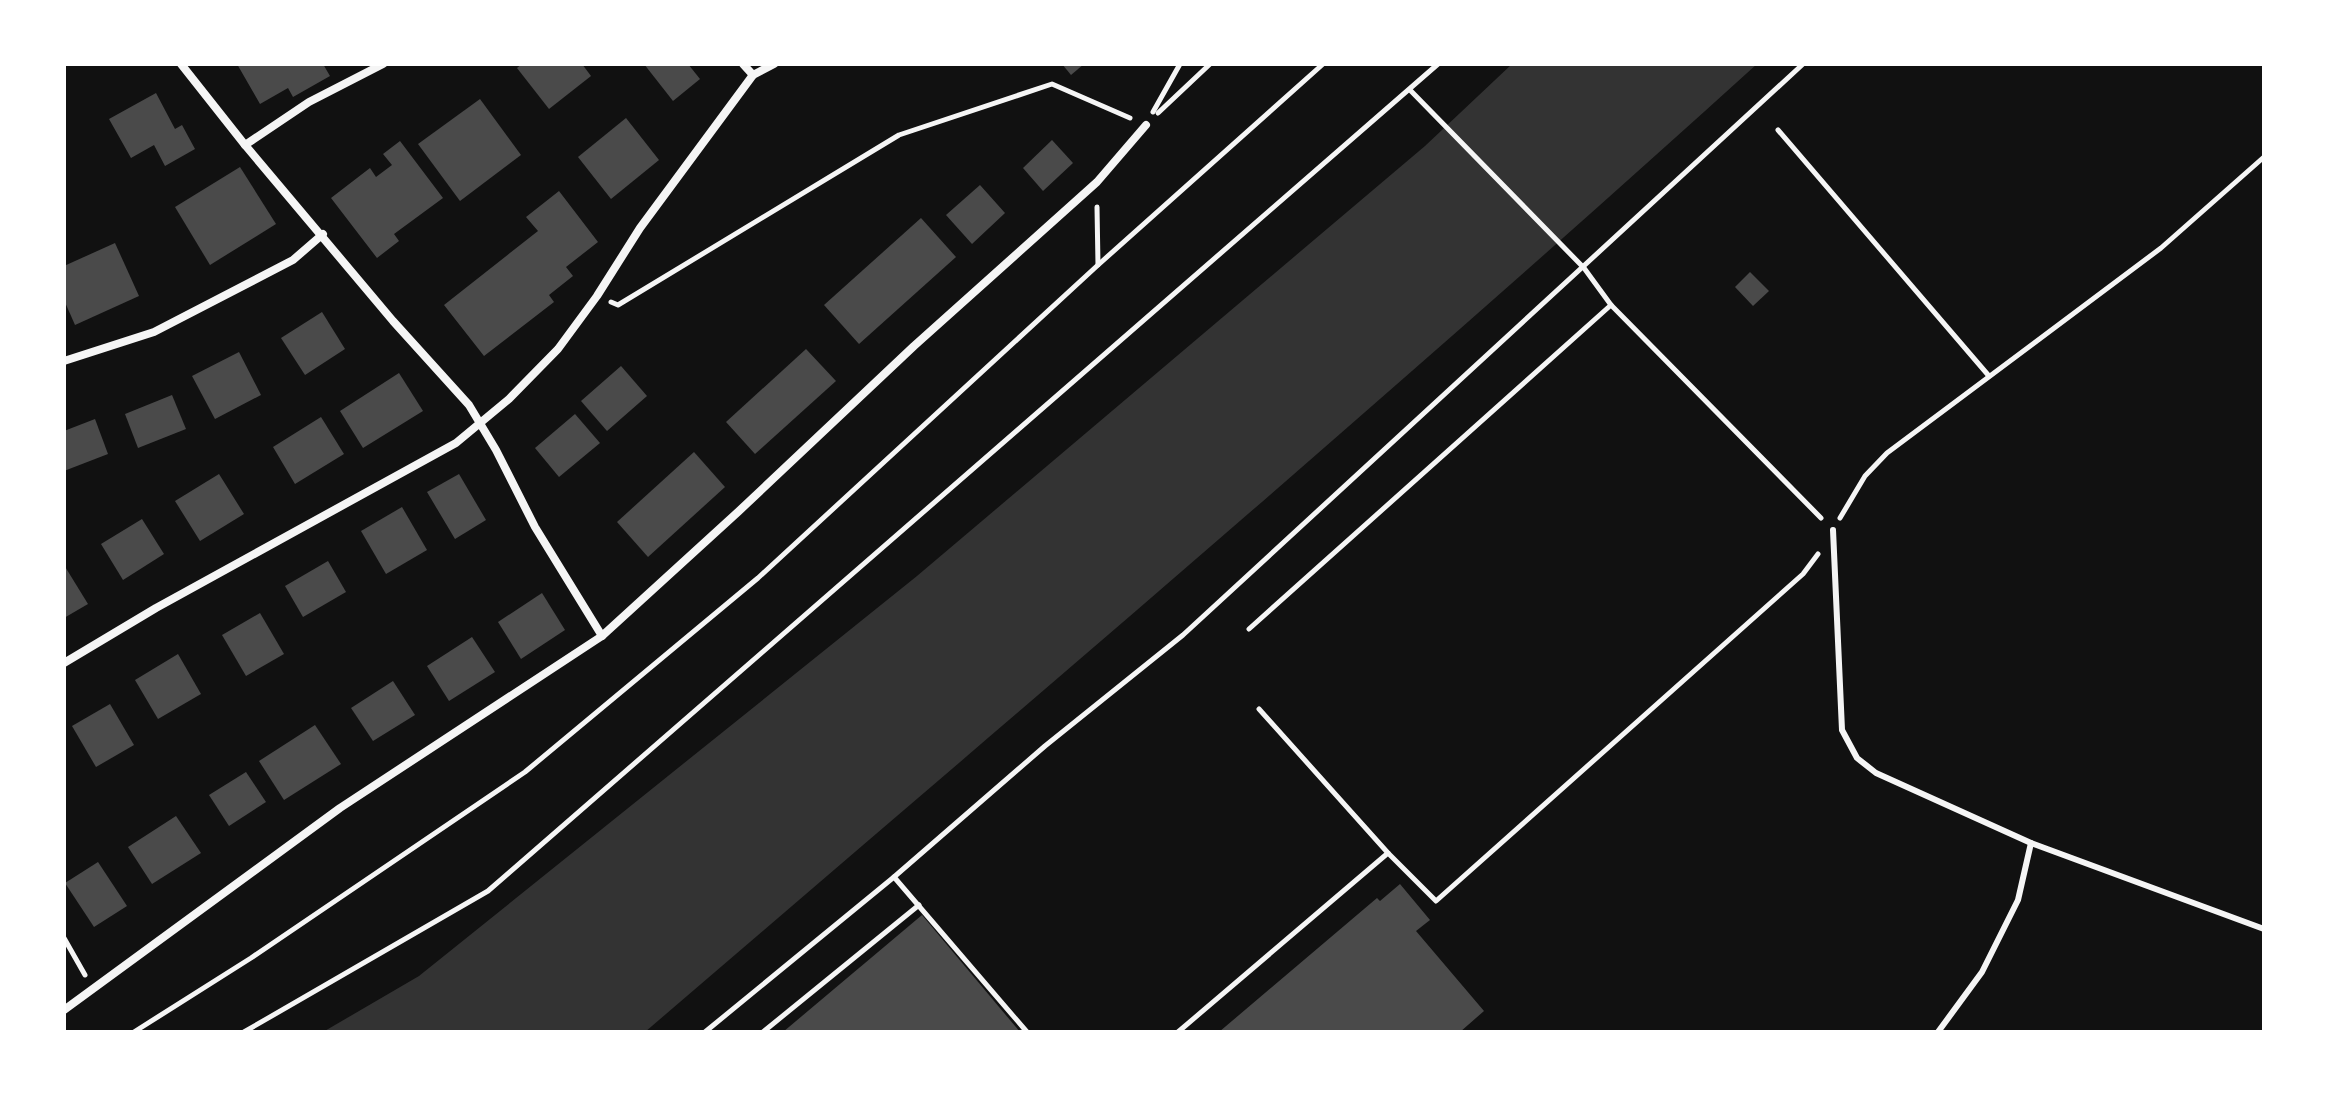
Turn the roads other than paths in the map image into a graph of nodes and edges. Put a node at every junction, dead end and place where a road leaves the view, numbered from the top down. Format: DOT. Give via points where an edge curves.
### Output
graph roads {
  1 [pos="181,64"];
  2 [pos="383,64"];
  3 [pos="743,64"];
  4 [pos="774,64"];
  5 [pos="753,75"];
  6 [pos="1146,125"];
  7 [pos="245,145"];
  8 [pos="323,234"];
  9 [pos="64,361"];
  10 [pos="482,424"];
  11 [pos="1833,530"];
  12 [pos="602,636"];
  13 [pos="64,663"];
  14 [pos="2031,843"];
  15 [pos="2264,929"];
  16 [pos="64,1010"];
  17 [pos="1938,1032"];
  1 -- 7 [label="street"];
  2 -- 7 [label="street" via="309,102"];
  3 -- 5 [label="street"];
  4 -- 5 [label="street"];
  5 -- 10 [label="street" via="558,349"];
  6 -- 12 [label="street" via="1097,182"];
  7 -- 8 [label="street"];
  8 -- 9 [label="street" via="293,260 154,332"];
  8 -- 10 [label="street"];
  10 -- 12 [label="street" via="535,527"];
  10 -- 13 [label="street"];
  11 -- 14 [label="lane" via="1842,730 1857,758 1876,773"];
  12 -- 16 [label="street" via="340,808"];
  14 -- 15 [label="lane"];
  14 -- 17 [label="lane" via="2018,900 1982,972"];
}
